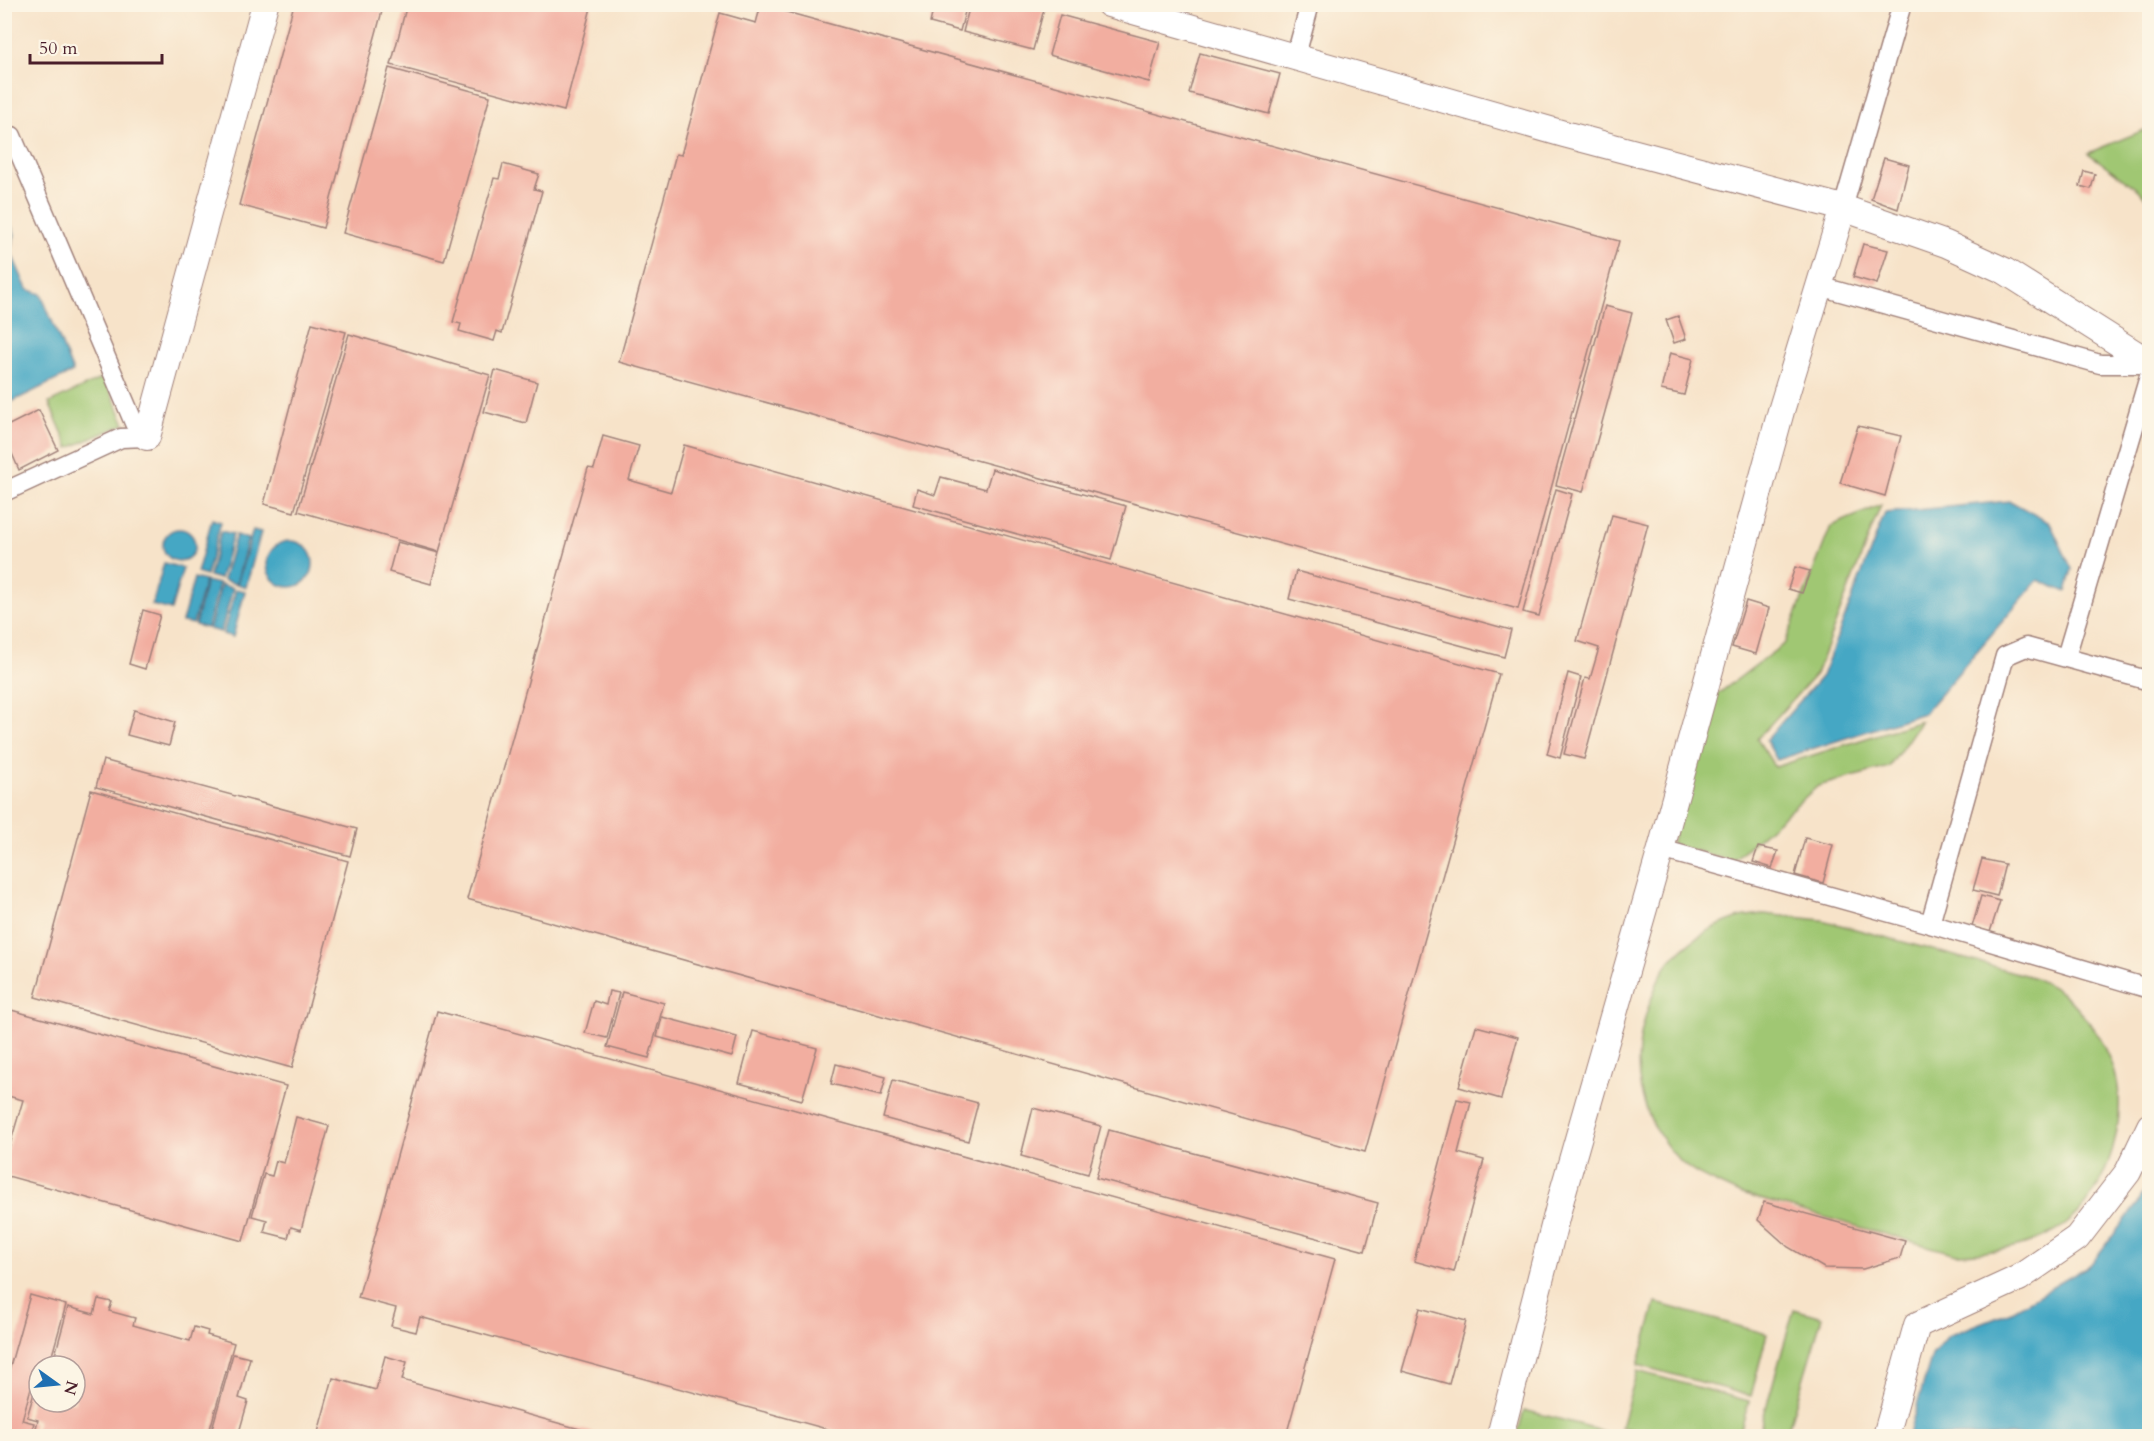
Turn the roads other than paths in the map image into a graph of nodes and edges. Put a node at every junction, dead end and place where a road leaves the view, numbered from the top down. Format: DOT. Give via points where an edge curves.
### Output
graph roads {
  1 [pos="265,4"];
  2 [pos="1310,4"];
  3 [pos="1902,4"];
  4 [pos="1110,5"];
  5 [pos="1295,59"];
  6 [pos="4,134"];
  7 [pos="1843,208"];
  8 [pos="1819,286"];
  9 [pos="2150,364"];
  10 [pos="2150,373"];
  11 [pos="147,437"];
  12 [pos="4,492"];
  13 [pos="2066,657"];
  14 [pos="2150,681"];
  15 [pos="1661,849"];
  16 [pos="1930,924"];
  17 [pos="2150,989"];
  18 [pos="2150,1126"];
  19 [pos="1500,1437"];
  20 [pos="1886,1437"];
  1 -- 11 [label="street"];
  2 -- 5 [label="street"];
  3 -- 7 [label="street"];
  4 -- 5 [label="street"];
  5 -- 7 [label="street"];
  6 -- 11 [label="street" via="12,136 134,423"];
  7 -- 8 [label="street"];
  7 -- 9 [label="street" via="1946,244 2005,271"];
  8 -- 9 [label="street" via="2100,364"];
  8 -- 15 [label="street"];
  10 -- 13 [label="street"];
  11 -- 12 [label="street" via="121,438"];
  13 -- 14 [label="street"];
  13 -- 16 [label="street" via="2026,647 2006,656"];
  15 -- 16 [label="street"];
  15 -- 19 [label="street" via="1563,1195"];
  16 -- 17 [label="street"];
  18 -- 20 [label="street" via="2128,1172 2077,1238 2019,1278 1917,1325"];
}
